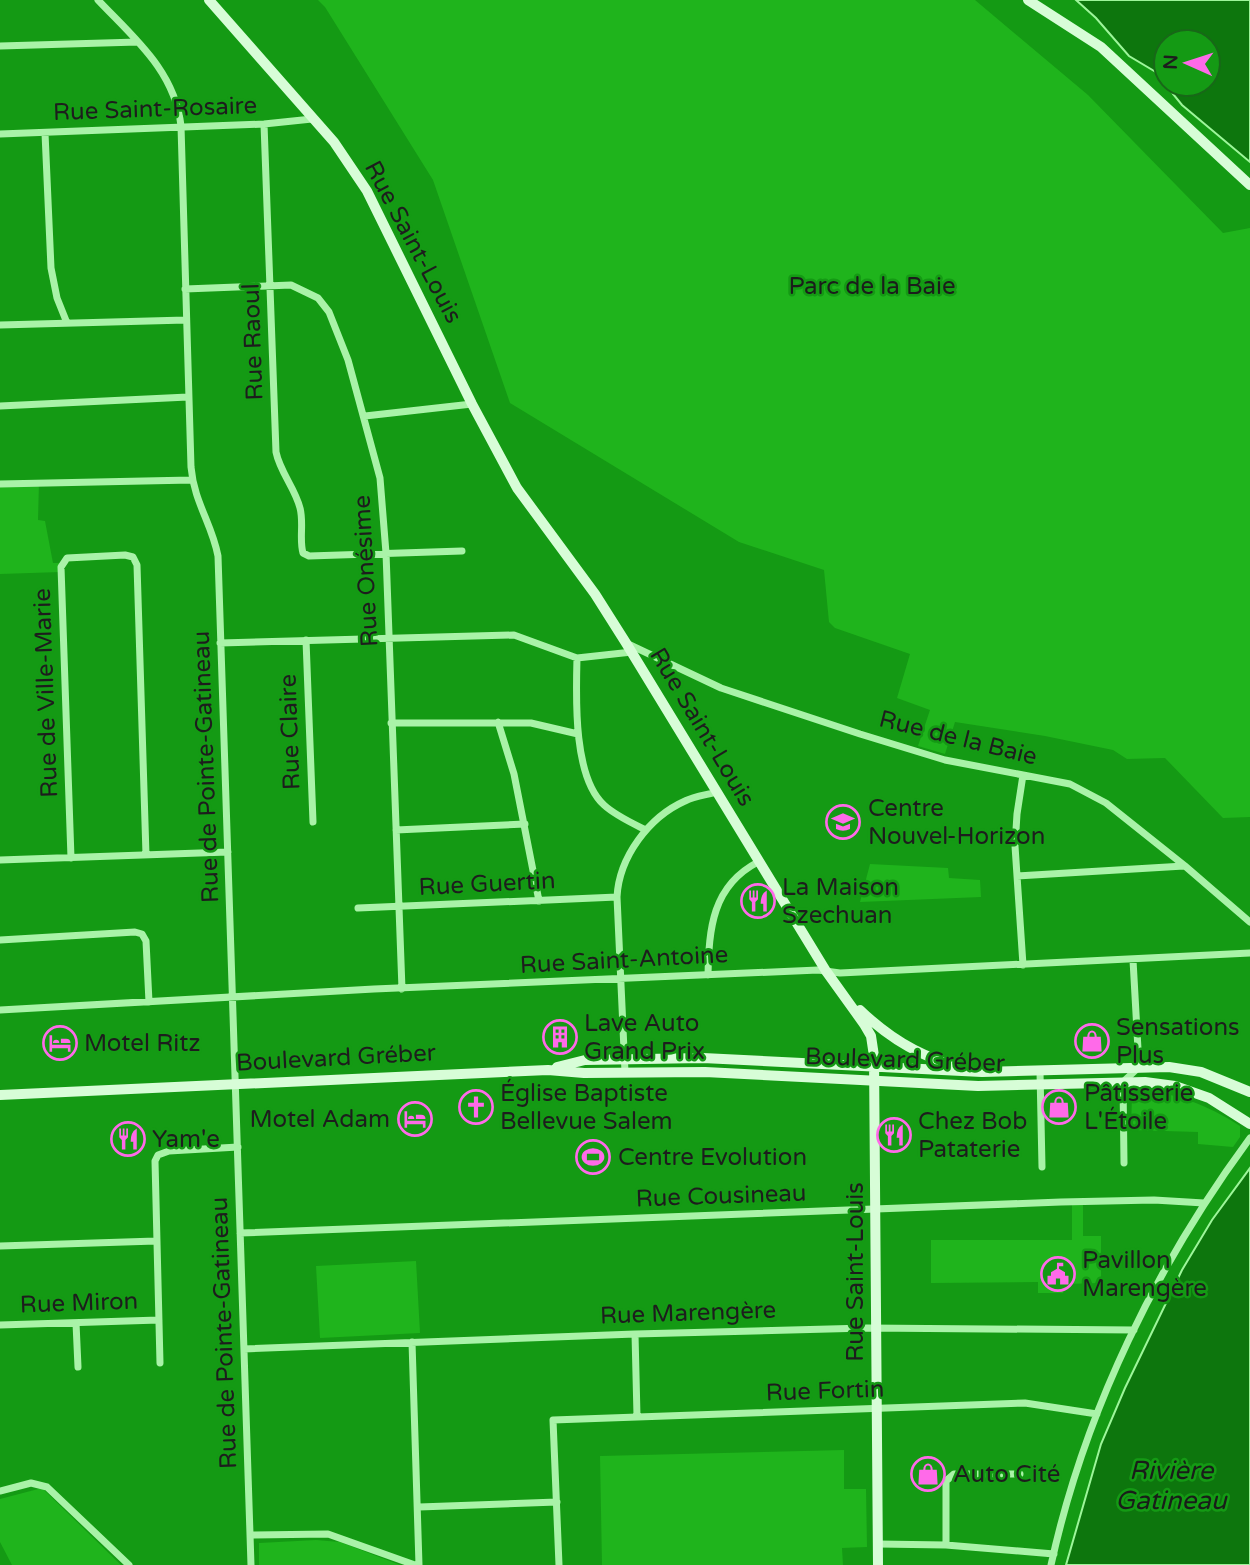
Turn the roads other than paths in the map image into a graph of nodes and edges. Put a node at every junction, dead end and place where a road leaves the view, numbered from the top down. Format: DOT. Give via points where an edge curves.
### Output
graph roads {
  1 [pos="99,0"];
  2 [pos="209,0"];
  3 [pos="1028,0"];
  4 [pos="138,42"];
  5 [pos="0,46"];
  6 [pos="312,119"];
  7 [pos="264,124"];
  8 [pos="181,126"];
  9 [pos="46,133"];
  10 [pos="0,134"];
  11 [pos="1250,185"];
  12 [pos="271,285"];
  13 [pos="185,289"];
  14 [pos="186,320"];
  15 [pos="66,323"];
  16 [pos="0,325"];
  17 [pos="188,397"];
  18 [pos="472,404"];
  19 [pos="0,406"];
  20 [pos="365,416"];
  21 [pos="192,480"];
  22 [pos="0,484"];
  23 [pos="463,551"];
  24 [pos="386,553"];
  25 [pos="388,637"];
  26 [pos="306,640"];
  27 [pos="220,643"];
  28 [pos="629,648"];
  29 [pos="577,658"];
  30 [pos="498,722"];
  31 [pos="391,723"];
  32 [pos="578,734"];
  33 [pos="1023,775"];
  34 [pos="717,792"];
  35 [pos="313,822"];
  36 [pos="525,824"];
  37 [pos="396,830"];
  38 [pos="646,830"];
  39 [pos="228,852"];
  40 [pos="146,855"];
  41 [pos="71,858"];
  42 [pos="0,860"];
  43 [pos="758,862"];
  44 [pos="1185,866"];
  45 [pos="1017,876"];
  46 [pos="617,897"];
  47 [pos="539,901"];
  48 [pos="398,907"];
  49 [pos="358,908"];
  50 [pos="1250,922"];
  51 [pos="0,940"];
  52 [pos="1250,953"];
  53 [pos="1133,960"];
  54 [pos="1023,965"];
  55 [pos="826,971"];
  56 [pos="708,975"];
  57 [pos="621,979"];
  58 [pos="402,989"];
  59 [pos="840,990"];
  60 [pos="232,998"];
  61 [pos="149,1002"];
  62 [pos="0,1010"];
  63 [pos="625,1058"];
  64 [pos="874,1067"];
  65 [pos="1139,1067"];
  66 [pos="548,1070"];
  67 [pos="625,1072"];
  68 [pos="982,1072"];
  69 [pos="1040,1072"];
  70 [pos="874,1081"];
  71 [pos="1123,1082"];
  72 [pos="235,1084"];
  73 [pos="1040,1085"];
  74 [pos="1250,1092"];
  75 [pos="0,1095"];
  76 [pos="1250,1124"];
  77 [pos="1250,1138"];
  78 [pos="238,1147"];
  79 [pos="1124,1163"];
  80 [pos="1042,1167"];
  81 [pos="1204,1203"];
  82 [pos="876,1210"];
  83 [pos="240,1233"];
  84 [pos="156,1241"];
  85 [pos="0,1246"];
  86 [pos="159,1320"];
  87 [pos="76,1323"];
  88 [pos="0,1325"];
  89 [pos="876,1327"];
  90 [pos="1134,1330"];
  91 [pos="635,1334"];
  92 [pos="412,1342"];
  93 [pos="244,1349"];
  94 [pos="160,1363"];
  95 [pos="78,1367"];
  96 [pos="877,1408"];
  97 [pos="1097,1414"];
  98 [pos="637,1416"];
  99 [pos="1020,1474"];
  100 [pos="0,1491"];
  101 [pos="557,1502"];
  102 [pos="419,1507"];
  103 [pos="250,1535"];
  104 [pos="878,1544"];
  105 [pos="946,1545"];
  106 [pos="1054,1554"];
  107 [pos="129,1565"];
  108 [pos="251,1565"];
  109 [pos="417,1565"];
  110 [pos="559,1565"];
  111 [pos="878,1565"];
  112 [pos="1051,1565"];
  1 -- 4 [label="street, Rue de Pointe-Gatineau"];
  2 -- 6 [label="main road, Rue Saint-Louis"];
  3 -- 11 [label="main road" via="1101,47"];
  4 -- 5 [label="street"];
  4 -- 8 [label="street, Rue de Pointe-Gatineau" via="168,81 177,99"];
  6 -- 7 [label="street, Rue Saint-Rosaire"];
  6 -- 18 [label="main road, Rue Saint-Louis" via="334,142 367,191"];
  7 -- 8 [label="street, Rue Saint-Rosaire"];
  7 -- 12 [label="street, Rue Raoul"];
  8 -- 9 [label="street, Rue Saint-Rosaire"];
  8 -- 13 [label="street, Rue de Pointe-Gatineau"];
  9 -- 10 [label="street, Rue Saint-Rosaire"];
  9 -- 15 [label="street" via="51,268"];
  12 -- 13 [label="street, Rue Onésime"];
  12 -- 20 [label="street, Rue Onésime" via="291,285 318,298 329,312"];
  12 -- 24 [label="street, Rue Raoul" via="276,452 300,509 303,553"];
  13 -- 14 [label="street, Rue de Pointe-Gatineau"];
  14 -- 15 [label="street"];
  14 -- 17 [label="street, Rue de Pointe-Gatineau"];
  15 -- 16 [label="street"];
  17 -- 19 [label="street"];
  17 -- 21 [label="street, Rue de Pointe-Gatineau"];
  18 -- 20 [label="street"];
  18 -- 28 [label="main road, Rue Saint-Louis" via="517,488"];
  20 -- 24 [label="street, Rue Onésime" via="380,478"];
  21 -- 22 [label="street"];
  21 -- 27 [label="street, Rue de Pointe-Gatineau" via="218,556"];
  23 -- 24 [label="street"];
  24 -- 25 [label="street, Rue Onésime"];
  25 -- 26 [label="street"];
  25 -- 29 [label="street" via="514,635"];
  25 -- 31 [label="street, Rue Onésime"];
  26 -- 27 [label="street"];
  26 -- 35 [label="street, Rue Claire"];
  27 -- 39 [label="street, Rue de Pointe-Gatineau"];
  28 -- 29 [label="street"];
  28 -- 33 [label="street, Rue de la Baie" via="764,703 945,760"];
  28 -- 34 [label="main road, Rue Saint-Louis"];
  29 -- 32 [label="street"];
  30 -- 31 [label="street"];
  30 -- 32 [label="street" via="531,723"];
  30 -- 36 [label="street"];
  31 -- 37 [label="street, Rue Onésime"];
  32 -- 38 [label="street" via="595,796"];
  33 -- 44 [label="street, Rue de la Baie" via="1070,784 1106,803"];
  33 -- 45 [label="street" via="1015,846"];
  34 -- 38 [label="street" via="685,801"];
  34 -- 43 [label="main road, Rue Saint-Louis"];
  36 -- 37 [label="street"];
  36 -- 47 [label="street"];
  37 -- 48 [label="street, Rue Onésime"];
  38 -- 46 [label="street" via="622,871"];
  39 -- 40 [label="street"];
  39 -- 60 [label="street, Rue de Pointe-Gatineau"];
  40 -- 41 [label="street"];
  40 -- 41 [label="street, Rue de Ville-Marie" via="137,565 130,556 112,556 67,558 61,567"];
  41 -- 42 [label="street"];
  43 -- 55 [label="main road, Rue Saint-Louis"];
  43 -- 56 [label="street" via="731,883 719,903 709,932"];
  44 -- 45 [label="street"];
  44 -- 50 [label="street, Rue de la Baie"];
  45 -- 54 [label="street"];
  46 -- 47 [label="street, Rue Guertin"];
  46 -- 57 [label="street"];
  47 -- 48 [label="street, Rue Guertin"];
  48 -- 49 [label="street, Rue Guertin"];
  48 -- 58 [label="street, Rue Onésime"];
  51 -- 61 [label="street" via="142,933"];
  52 -- 53 [label="street, Rue Saint-Antoine"];
  53 -- 54 [label="street, Rue Saint-Antoine"];
  53 -- 65 [label="street"];
  54 -- 55 [label="street, Rue Saint-Antoine"];
  55 -- 56 [label="street, Rue Saint-Antoine"];
  55 -- 59 [label="main road, Rue Saint-Louis"];
  56 -- 57 [label="street, Rue Saint-Antoine"];
  57 -- 58 [label="street, Rue Saint-Antoine"];
  57 -- 63 [label="street"];
  58 -- 60 [label="street, Rue Saint-Antoine"];
  59 -- 64 [label="main road, Rue Saint-Louis" via="871,1036"];
  59 -- 68 [label="main road" via="899,1042 928,1057"];
  60 -- 61 [label="street, Rue Saint-Antoine"];
  60 -- 72 [label="street, Rue de Pointe-Gatineau"];
  61 -- 62 [label="street, Rue Saint-Antoine"];
  63 -- 64 [label="main road, Boulevard Gréber"];
  63 -- 66 [label="main road, Boulevard Gréber" via="585,1060"];
  63 -- 67 [label="street"];
  64 -- 68 [label="main road, Boulevard Gréber"];
  64 -- 70 [label="main road, Rue Saint-Louis"];
  65 -- 69 [label="main road, Boulevard Gréber"];
  65 -- 71 [label="street"];
  65 -- 74 [label="main road, Boulevard Gréber" via="1201,1072"];
  66 -- 67 [label="main road, Boulevard Gréber"];
  66 -- 72 [label="main road, Boulevard Gréber"];
  67 -- 70 [label="main road, Boulevard Gréber"];
  68 -- 69 [label="main road, Boulevard Gréber"];
  69 -- 73 [label="street"];
  70 -- 73 [label="main road, Boulevard Gréber"];
  70 -- 82 [label="main road, Rue Saint-Louis"];
  71 -- 73 [label="main road, Boulevard Gréber"];
  71 -- 76 [label="main road, Boulevard Gréber" via="1155,1082 1185,1089"];
  71 -- 79 [label="street"];
  72 -- 75 [label="main road, Boulevard Gréber"];
  72 -- 78 [label="street, Rue de Pointe-Gatineau"];
  73 -- 80 [label="street"];
  77 -- 81 [label="street"];
  78 -- 83 [label="street, Rue de Pointe-Gatineau"];
  78 -- 84 [label="street" via="169,1150 158,1155 154,1168"];
  81 -- 82 [label="street, Rue Cousineau" via="1154,1200"];
  81 -- 90 [label="street"];
  82 -- 83 [label="street, Rue Cousineau"];
  82 -- 89 [label="main road, Rue Saint-Louis"];
  83 -- 93 [label="street, Rue de Pointe-Gatineau"];
  84 -- 85 [label="street"];
  84 -- 86 [label="street"];
  86 -- 87 [label="street, Rue Miron"];
  86 -- 94 [label="street"];
  87 -- 88 [label="street, Rue Miron"];
  87 -- 95 [label="street"];
  89 -- 90 [label="street, Rue Marengère"];
  89 -- 91 [label="street, Rue Marengère"];
  89 -- 96 [label="main road, Rue Saint-Louis"];
  90 -- 97 [label="street"];
  91 -- 92 [label="street, Rue Marengère"];
  91 -- 98 [label="street"];
  92 -- 93 [label="street, Rue Marengère"];
  92 -- 102 [label="street"];
  93 -- 103 [label="street, Rue de Pointe-Gatineau"];
  96 -- 97 [label="street, Rue Fortin" via="1025,1403"];
  96 -- 98 [label="street, Rue Fortin"];
  96 -- 104 [label="main road, Rue Saint-Louis"];
  97 -- 106 [label="street"];
  98 -- 101 [label="street, Rue Fortin" via="554,1420"];
  99 -- 105 [label="street" via="950,1476 946,1481"];
  100 -- 107 [label="street" via="31,1483 47,1487"];
  101 -- 102 [label="street"];
  101 -- 110 [label="street"];
  102 -- 109 [label="street"];
  103 -- 108 [label="street, Rue de Pointe-Gatineau"];
  103 -- 109 [label="street" via="335,1535"];
  104 -- 105 [label="street"];
  104 -- 111 [label="main road, Rue Saint-Louis"];
  105 -- 106 [label="street"];
  106 -- 112 [label="street"];
}
